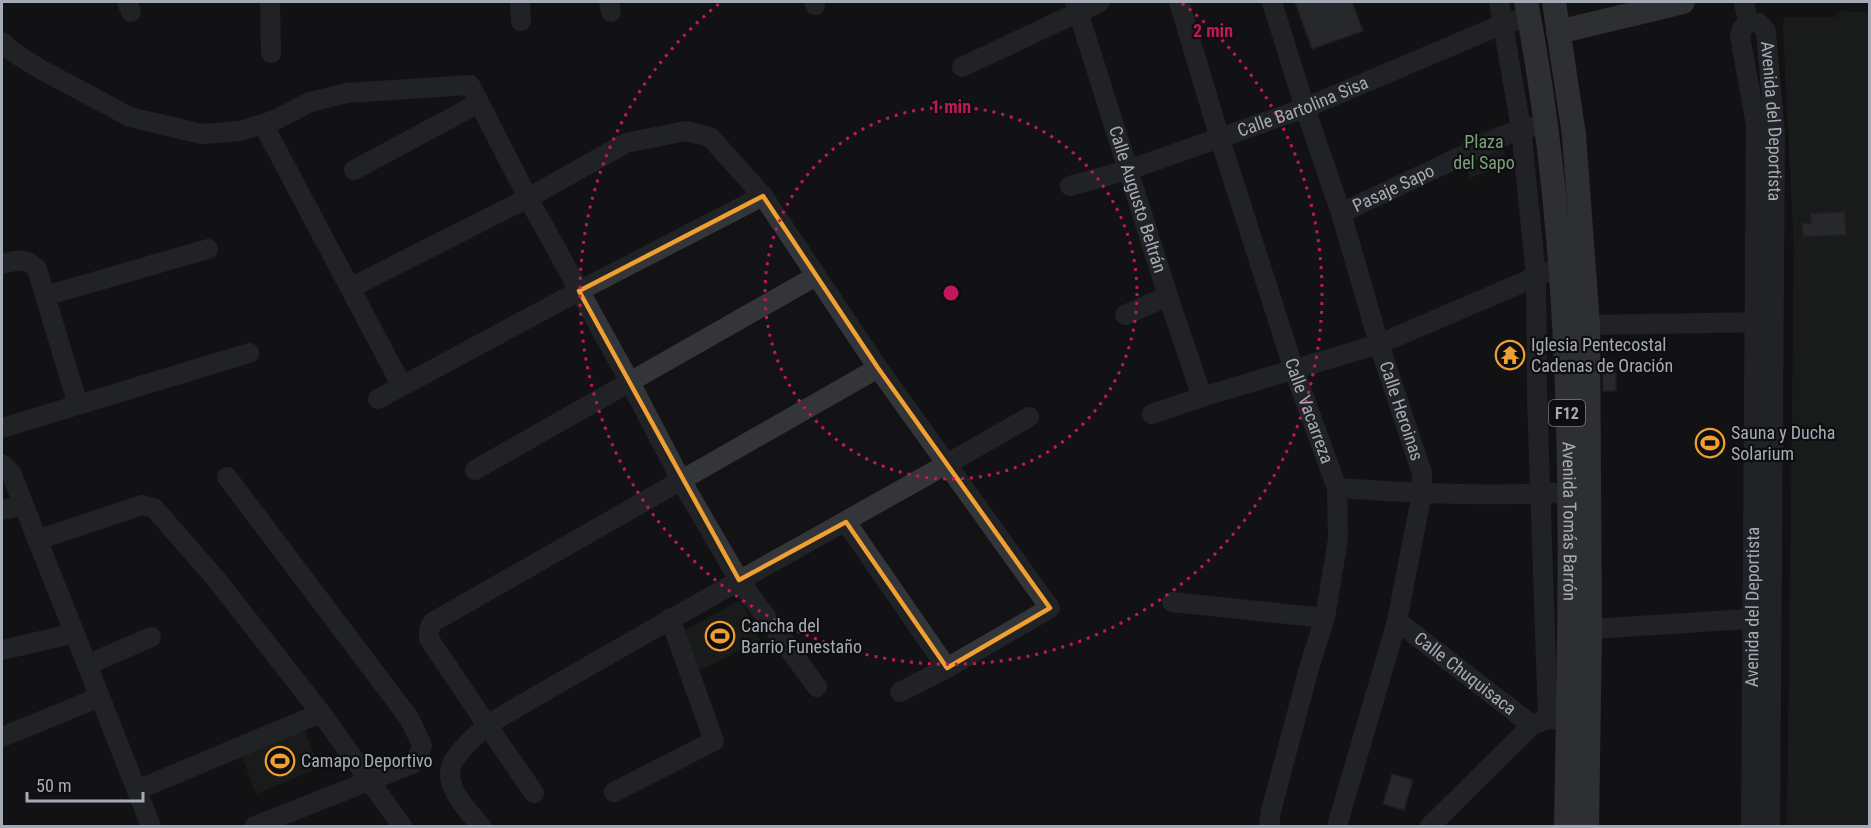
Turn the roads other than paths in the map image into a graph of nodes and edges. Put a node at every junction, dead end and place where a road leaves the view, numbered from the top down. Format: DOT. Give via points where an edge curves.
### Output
graph roads {
  1 [pos="270,2"];
  2 [pos="1100,2"];
  3 [pos="1179,2"];
  4 [pos="1272,2"];
  5 [pos="1499,2"];
  6 [pos="1554,2"];
  7 [pos="1683,2"];
  8 [pos="1744,2"];
  9 [pos="1077,6"];
  10 [pos="1528,9"];
  11 [pos="1503,24"];
  12 [pos="1558,32"];
  13 [pos="2,42"];
  14 [pos="272,53"];
  15 [pos="962,67"];
  16 [pos="479,103"];
  17 [pos="1305,108"];
  18 [pos="263,124"];
  19 [pos="1546,124"];
  20 [pos="1521,128"];
  21 [pos="1220,139"];
  22 [pos="354,170"];
  23 [pos="1128,170"];
  24 [pos="1070,186"];
  25 [pos="763,196"];
  26 [pos="528,198"];
  27 [pos="1341,213"];
  28 [pos="208,249"];
  29 [pos="2,264"];
  30 [pos="1562,268"];
  31 [pos="816,276"];
  32 [pos="1536,276"];
  33 [pos="350,288"];
  34 [pos="579,291"];
  35 [pos="45,296"];
  36 [pos="1168,296"];
  37 [pos="1125,315"];
  38 [pos="1765,323"];
  39 [pos="1588,325"];
  40 [pos="1379,344"];
  41 [pos="249,353"];
  42 [pos="878,368"];
  43 [pos="1294,370"];
  44 [pos="630,382"];
  45 [pos="402,386"];
  46 [pos="1202,397"];
  47 [pos="378,399"];
  48 [pos="78,405"];
  49 [pos="1152,414"];
  50 [pos="1029,417"];
  51 [pos="2,428"];
  52 [pos="2,464"];
  53 [pos="947,465"];
  54 [pos="475,470"];
  55 [pos="227,477"];
  56 [pos="681,480"];
  57 [pos="1337,488"];
  58 [pos="1569,492"];
  59 [pos="1422,493"];
  60 [pos="1540,494"];
  61 [pos="24,505"];
  62 [pos="2,510"];
  63 [pos="846,522"];
  64 [pos="38,540"];
  65 [pos="739,580"];
  66 [pos="1172,602"];
  67 [pos="670,618"];
  68 [pos="1325,618"];
  69 [pos="1762,618"];
  70 [pos="1397,621"];
  71 [pos="1579,630"];
  72 [pos="75,633"];
  73 [pos="151,637"];
  74 [pos="2,650"];
  75 [pos="87,665"];
  76 [pos="948,668"];
  77 [pos="817,687"];
  78 [pos="900,692"];
  79 [pos="100,697"];
  80 [pos="321,714"];
  81 [pos="1549,721"];
  82 [pos="487,724"];
  83 [pos="2,737"];
  84 [pos="369,782"];
  85 [pos="136,790"];
  86 [pos="614,792"];
  87 [pos="534,793"];
  88 [pos="151,826"];
  89 [pos="255,826"];
  90 [pos="402,826"];
  91 [pos="481,826"];
  92 [pos="1269,826"];
  93 [pos="1337,826"];
  94 [pos="1430,826"];
  95 [pos="1566,826"];
  96 [pos="1587,826"];
  97 [pos="1751,826"];
  98 [pos="1770,826"];
  1 -- 14 [label="street"];
  2 -- 9 [label="street"];
  3 -- 21 [label="street, Calle Vacarreza"];
  4 -- 17 [label="street, Calle Heroinas"];
  5 -- 11 [label="street"];
  6 -- 12 [label="main road, Avenida Tomás Barrón / F12"];
  7 -- 12 [label="main road"];
  8 -- 38 [label="street, Avenida del Deportista" via="1748,22 1759,23 1766,31 1775,135"];
  9 -- 15 [label="street"];
  9 -- 23 [label="street, Calle Augusto Beltrán"];
  10 -- 11 [label="street, Calle Bartolina Sisa"];
  10 -- 19 [label="main road, Avenida Tomás Barrón / F12"];
  11 -- 17 [label="street, Calle Bartolina Sisa"];
  11 -- 20 [label="street"];
  12 -- 39 [label="main road, Avenida Tomás Barrón / F12" via="1574,135"];
  13 -- 18 [label="street" via="40,69 130,117 202,134 240,131"];
  16 -- 18 [label="street" via="470,84 347,93 310,102"];
  16 -- 22 [label="street"];
  16 -- 26 [label="street"];
  17 -- 21 [label="street, Calle Bartolina Sisa"];
  17 -- 27 [label="street, Calle Heroinas"];
  18 -- 33 [label="street"];
  19 -- 20 [label="street, Pasaje Sapo"];
  19 -- 30 [label="main road, Avenida Tomás Barrón / F12"];
  20 -- 27 [label="street, Pasaje Sapo"];
  20 -- 32 [label="street"];
  21 -- 23 [label="street, Calle Bartolina Sisa"];
  21 -- 43 [label="street, Calle Vacarreza"];
  23 -- 24 [label="street, Calle Bartolina Sisa"];
  23 -- 36 [label="street, Calle Augusto Beltrán"];
  25 -- 26 [label="street" via="710,137 686,131 626,143"];
  25 -- 31 [label="street"];
  25 -- 34 [label="street"];
  26 -- 33 [label="street"];
  26 -- 34 [label="street"];
  27 -- 40 [label="street, Calle Heroinas"];
  28 -- 35 [label="street"];
  29 -- 35 [label="street" via="20,259 30,262 37,269"];
  30 -- 32 [label="street"];
  30 -- 58 [label="main road, Avenida Tomás Barrón / F12"];
  31 -- 42 [label="street"];
  31 -- 44 [label="street"];
  32 -- 40 [label="street"];
  32 -- 60 [label="street"];
  33 -- 45 [label="street"];
  34 -- 44 [label="street"];
  34 -- 45 [label="street"];
  35 -- 48 [label="street"];
  36 -- 37 [label="street"];
  36 -- 46 [label="street, Calle Augusto Beltrán"];
  38 -- 39 [label="street"];
  38 -- 69 [label="street, Avenida del Deportista"];
  39 -- 71 [label="main road, Avenida Tomás Barrón / F12"];
  40 -- 43 [label="street"];
  40 -- 59 [label="street, Calle Heroinas" via="1422,473"];
  41 -- 48 [label="street"];
  42 -- 53 [label="street"];
  42 -- 56 [label="street"];
  43 -- 46 [label="street"];
  43 -- 57 [label="street, Calle Vacarreza"];
  44 -- 54 [label="street"];
  44 -- 56 [label="street"];
  45 -- 47 [label="street"];
  46 -- 49 [label="street"];
  48 -- 51 [label="street"];
  50 -- 53 [label="street"];
  52 -- 61 [label="street" via="11,473"];
  53 -- 63 [label="street"];
  53 -- 76 [label="street" via="1050,608"];
  55 -- 84 [label="street" via="409,718 422,745 412,764"];
  56 -- 65 [label="street"];
  56 -- 82 [label="street" via="433,622 429,639"];
  57 -- 59 [label="street"];
  57 -- 68 [label="street, Calle Vacarreza" via="1338,539"];
  58 -- 60 [label="street"];
  58 -- 71 [label="main road, Avenida Tomás Barrón / F12"];
  59 -- 60 [label="street"];
  59 -- 70 [label="street, Calle Heroinas"];
  60 -- 81 [label="street"];
  61 -- 62 [label="street"];
  61 -- 64 [label="street"];
  63 -- 65 [label="street"];
  63 -- 76 [label="street"];
  64 -- 72 [label="street"];
  64 -- 80 [label="street" via="142,505 154,508 216,579"];
  65 -- 67 [label="street"];
  65 -- 77 [label="street"];
  66 -- 68 [label="street"];
  67 -- 82 [label="street"];
  67 -- 86 [label="street" via="714,741"];
  68 -- 92 [label="street, Calle Vacarreza"];
  69 -- 71 [label="street"];
  69 -- 97 [label="street, Avenida del Deportista"];
  69 -- 98 [label="street, Avenida del Deportista"];
  70 -- 81 [label="street, Calle Chuquisaca"];
  70 -- 93 [label="street, Calle Heroinas"];
  71 -- 81 [label="main road, Avenida Tomás Barrón / F12"];
  71 -- 96 [label="main road, Avenida Tomás Barrón / F12"];
  72 -- 74 [label="street"];
  72 -- 75 [label="street"];
  73 -- 75 [label="street"];
  75 -- 79 [label="street"];
  76 -- 78 [label="street"];
  79 -- 83 [label="street"];
  79 -- 85 [label="street"];
  80 -- 84 [label="street"];
  80 -- 85 [label="street"];
  81 -- 94 [label="street"];
  81 -- 95 [label="main road, Avenida Tomás Barrón / F12"];
  82 -- 87 [label="street"];
  82 -- 91 [label="street" via="453,761 451,777 455,793"];
  84 -- 89 [label="street"];
  84 -- 90 [label="street"];
  85 -- 88 [label="street"];
}
